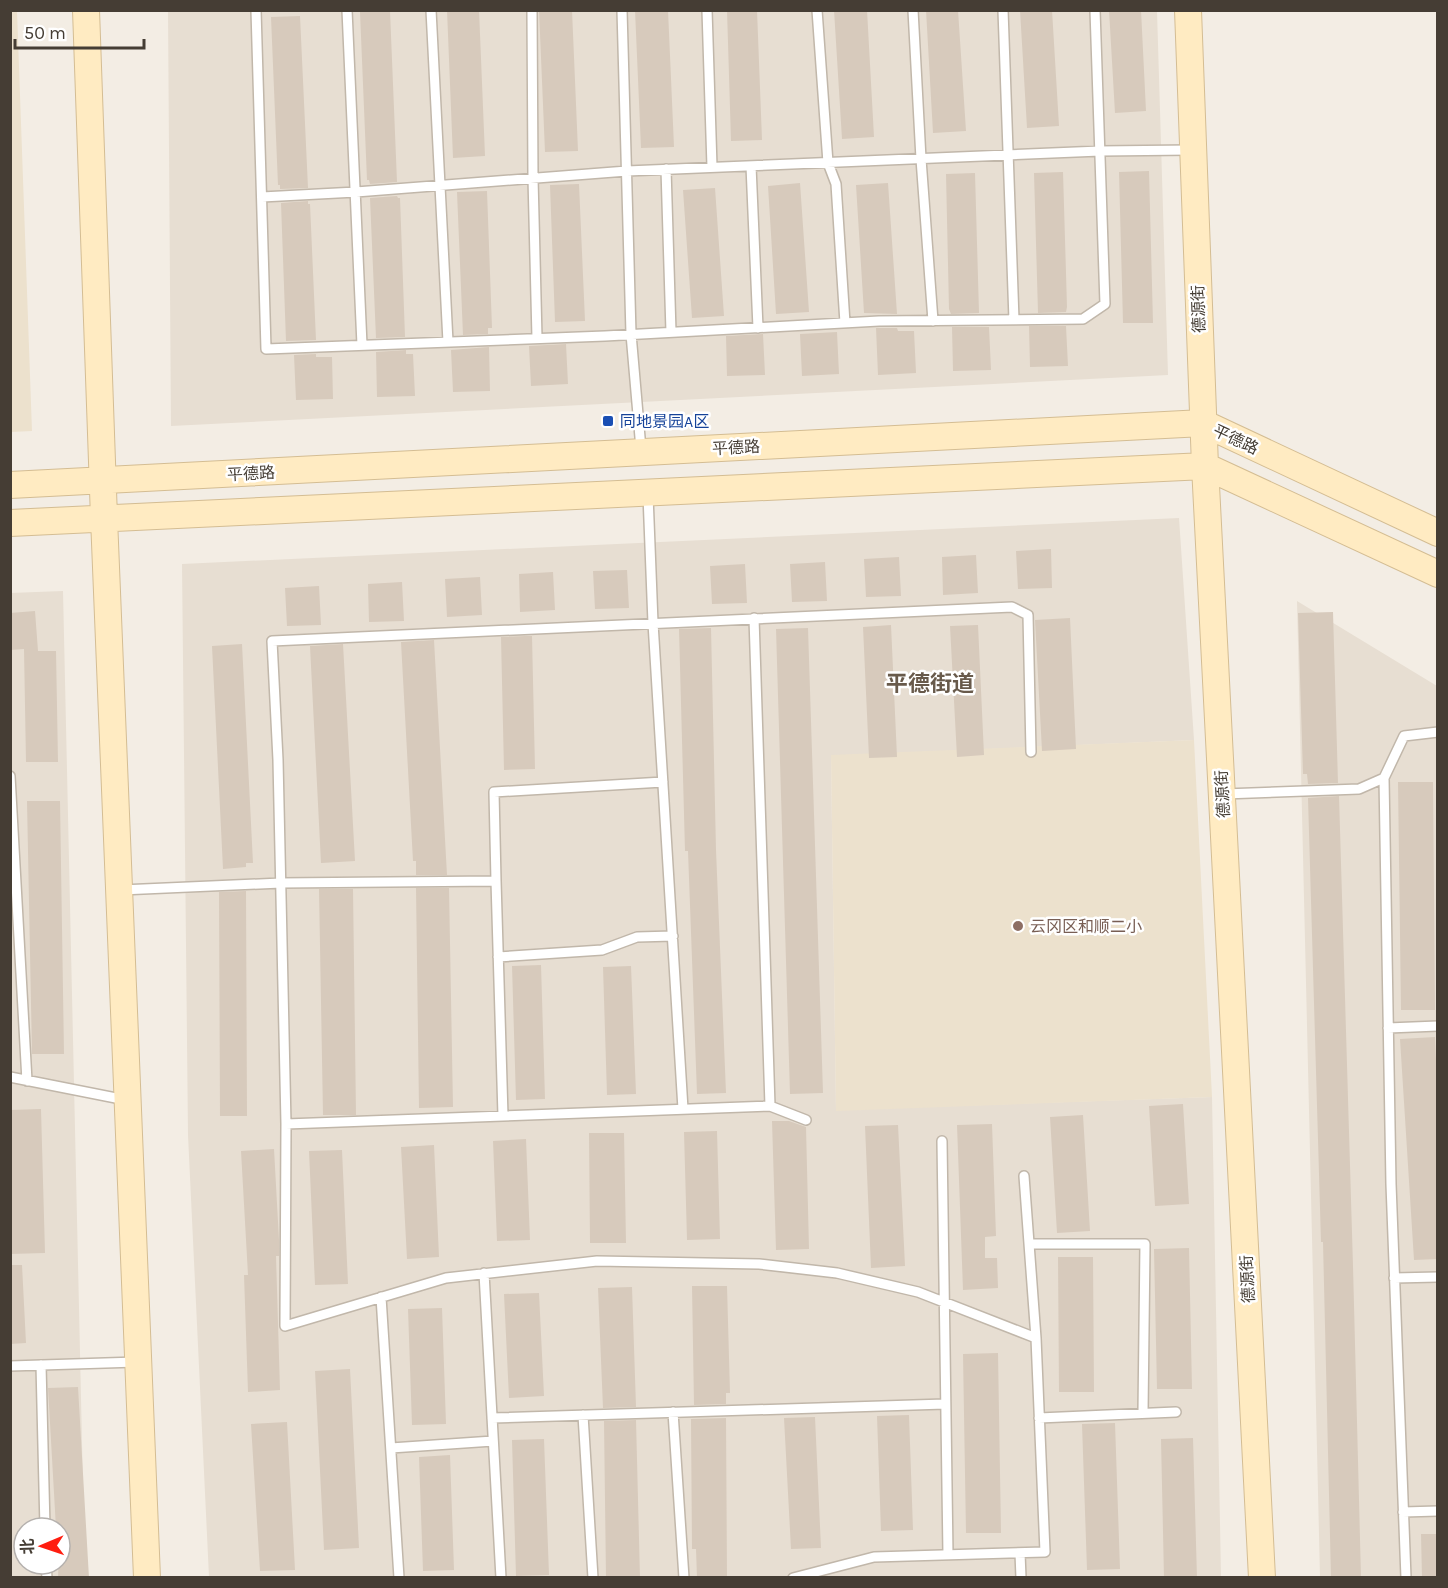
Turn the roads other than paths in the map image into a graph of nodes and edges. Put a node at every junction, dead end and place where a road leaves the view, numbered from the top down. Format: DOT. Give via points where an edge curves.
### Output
graph roads {
  1 [pos="86,10"];
  2 [pos="255,10"];
  3 [pos="347,10"];
  4 [pos="431,10"];
  5 [pos="532,10"];
  6 [pos="622,10"];
  7 [pos="707,10"];
  8 [pos="817,10"];
  9 [pos="913,10"];
  10 [pos="1003,10"];
  11 [pos="1095,10"];
  12 [pos="1188,10"];
  13 [pos="1192,150"];
  14 [pos="1100,152"];
  15 [pos="1010,155"];
  16 [pos="921,159"];
  17 [pos="828,163"];
  18 [pos="751,166"];
  19 [pos="712,167"];
  20 [pos="666,169"];
  21 [pos="627,171"];
  22 [pos="532,178"];
  23 [pos="440,186"];
  24 [pos="356,192"];
  25 [pos="261,197"];
  26 [pos="1014,320"];
  27 [pos="933,321"];
  28 [pos="845,323"];
  29 [pos="758,328"];
  30 [pos="671,332"];
  31 [pos="632,334"];
  32 [pos="537,338"];
  33 [pos="448,342"];
  34 [pos="362,345"];
  35 [pos="1203,423"];
  36 [pos="641,452"];
  37 [pos="1205,466"];
  38 [pos="103,482"];
  39 [pos="10,485"];
  40 [pos="648,493"];
  41 [pos="104,518"];
  42 [pos="10,523"];
  43 [pos="1437,533"];
  44 [pos="1437,574"];
  45 [pos="754,618"];
  46 [pos="653,623"];
  47 [pos="1437,732"];
  48 [pos="1031,752"];
  49 [pos="10,776"];
  50 [pos="1384,778"];
  51 [pos="663,782"];
  52 [pos="11,783"];
  53 [pos="1222,794"];
  54 [pos="496,881"];
  55 [pos="281,883"];
  56 [pos="119,890"];
  57 [pos="672,936"];
  58 [pos="498,957"];
  59 [pos="1437,1026"];
  60 [pos="1388,1028"];
  61 [pos="10,1077"];
  62 [pos="27,1081"];
  63 [pos="128,1101"];
  64 [pos="770,1106"];
  65 [pos="683,1109"];
  66 [pos="503,1116"];
  67 [pos="806,1120"];
  68 [pos="286,1124"];
  69 [pos="942,1141"];
  70 [pos="1024,1176"];
  71 [pos="1029,1244"];
  72 [pos="484,1273"];
  73 [pos="1437,1277"];
  74 [pos="1394,1278"];
  75 [pos="381,1297"];
  76 [pos="945,1303"];
  77 [pos="1036,1338"];
  78 [pos="138,1362"];
  79 [pos="41,1365"];
  80 [pos="10,1366"];
  81 [pos="945,1404"];
  82 [pos="673,1412"];
  83 [pos="1176,1412"];
  84 [pos="1143,1413"];
  85 [pos="583,1415"];
  86 [pos="492,1418"];
  87 [pos="1039,1418"];
  88 [pos="493,1442"];
  89 [pos="391,1448"];
  90 [pos="1437,1511"];
  91 [pos="1403,1512"];
  92 [pos="45,1516"];
  93 [pos="1020,1553"];
  94 [pos="948,1555"];
  95 [pos="147,1578"];
  96 [pos="399,1578"];
  97 [pos="501,1578"];
  98 [pos="592,1578"];
  99 [pos="684,1578"];
  100 [pos="793,1578"];
  101 [pos="1021,1578"];
  102 [pos="1262,1578"];
  103 [pos="1406,1578"];
  1 -- 38 [label="street"];
  2 -- 25 [label="lane"];
  3 -- 24 [label="lane"];
  4 -- 23 [label="lane"];
  5 -- 22 [label="lane"];
  6 -- 21 [label="lane"];
  7 -- 19 [label="lane"];
  8 -- 17 [label="lane"];
  9 -- 16 [label="lane"];
  10 -- 15 [label="lane"];
  11 -- 14 [label="lane"];
  12 -- 13 [label="street, 德源街"];
  13 -- 14 [label="lane"];
  13 -- 35 [label="street, 德源街"];
  14 -- 15 [label="lane"];
  14 -- 26 [label="lane" via="1105,304 1083,319"];
  15 -- 16 [label="lane"];
  15 -- 26 [label="lane"];
  16 -- 17 [label="lane"];
  16 -- 27 [label="lane"];
  17 -- 18 [label="lane"];
  17 -- 28 [label="lane" via="836,184"];
  18 -- 19 [label="lane"];
  18 -- 29 [label="lane"];
  19 -- 20 [label="lane"];
  20 -- 21 [label="lane"];
  20 -- 30 [label="lane"];
  21 -- 22 [label="lane"];
  21 -- 31 [label="lane"];
  22 -- 23 [label="lane"];
  22 -- 32 [label="lane"];
  23 -- 24 [label="lane"];
  23 -- 33 [label="lane"];
  24 -- 25 [label="lane"];
  24 -- 34 [label="lane"];
  25 -- 34 [label="lane" via="266,348"];
  26 -- 27 [label="lane"];
  27 -- 28 [label="lane"];
  28 -- 29 [label="lane"];
  29 -- 30 [label="lane"];
  30 -- 31 [label="lane"];
  31 -- 32 [label="lane"];
  31 -- 36 [label="lane"];
  32 -- 33 [label="lane"];
  33 -- 34 [label="lane"];
  35 -- 36 [label="street, 平德路"];
  35 -- 37 [label="street, 德源街"];
  35 -- 43 [label="street, 平德路"];
  36 -- 38 [label="street, 平德路"];
  37 -- 40 [label="street"];
  37 -- 44 [label="street"];
  37 -- 53 [label="street, 德源街"];
  38 -- 39 [label="street, 平德路"];
  38 -- 41 [label="street"];
  40 -- 41 [label="street"];
  40 -- 46 [label="lane"];
  41 -- 42 [label="street"];
  41 -- 56 [label="street"];
  45 -- 46 [label="lane"];
  45 -- 48 [label="lane" via="1012,608 1020,611 1028,615"];
  45 -- 64 [label="lane"];
  46 -- 51 [label="lane"];
  46 -- 55 [label="lane" via="272,641"];
  47 -- 50 [label="lane" via="1404,736"];
  49 -- 52 [label="lane"];
  50 -- 53 [label="lane" via="1359,789"];
  50 -- 60 [label="lane"];
  51 -- 54 [label="lane" via="494,792"];
  51 -- 57 [label="lane"];
  52 -- 62 [label="lane"];
  53 -- 102 [label="street, 德源街"];
  54 -- 55 [label="lane"];
  54 -- 58 [label="lane"];
  55 -- 56 [label="lane"];
  55 -- 68 [label="lane"];
  56 -- 63 [label="street"];
  57 -- 58 [label="lane" via="637,937 602,950"];
  57 -- 65 [label="lane"];
  58 -- 66 [label="lane"];
  59 -- 60 [label="lane"];
  60 -- 74 [label="lane"];
  61 -- 62 [label="lane"];
  62 -- 63 [label="lane"];
  63 -- 78 [label="street"];
  64 -- 65 [label="lane"];
  64 -- 67 [label="lane"];
  65 -- 66 [label="lane"];
  66 -- 68 [label="lane"];
  68 -- 75 [label="lane" via="285,1326"];
  69 -- 76 [label="lane"];
  70 -- 71 [label="lane"];
  71 -- 77 [label="lane"];
  71 -- 84 [label="lane" via="1145,1244"];
  72 -- 75 [label="lane" via="446,1278"];
  72 -- 76 [label="lane" via="597,1261 759,1264 837,1273 918,1292"];
  72 -- 86 [label="lane"];
  73 -- 74 [label="lane"];
  74 -- 91 [label="lane"];
  75 -- 89 [label="lane"];
  76 -- 77 [label="lane"];
  76 -- 81 [label="lane"];
  77 -- 87 [label="lane"];
  78 -- 79 [label="lane"];
  78 -- 95 [label="street"];
  79 -- 80 [label="lane"];
  79 -- 92 [label="lane"];
  81 -- 82 [label="lane"];
  81 -- 94 [label="lane"];
  82 -- 85 [label="lane"];
  82 -- 99 [label="lane"];
  83 -- 84 [label="lane"];
  84 -- 87 [label="lane"];
  85 -- 86 [label="lane"];
  85 -- 98 [label="lane"];
  86 -- 88 [label="lane"];
  87 -- 93 [label="lane" via="1045,1552"];
  88 -- 89 [label="lane"];
  88 -- 97 [label="lane"];
  89 -- 96 [label="lane"];
  90 -- 91 [label="lane"];
  91 -- 103 [label="lane"];
  93 -- 94 [label="lane"];
  93 -- 101 [label="lane"];
  94 -- 100 [label="lane" via="874,1557"];
}
